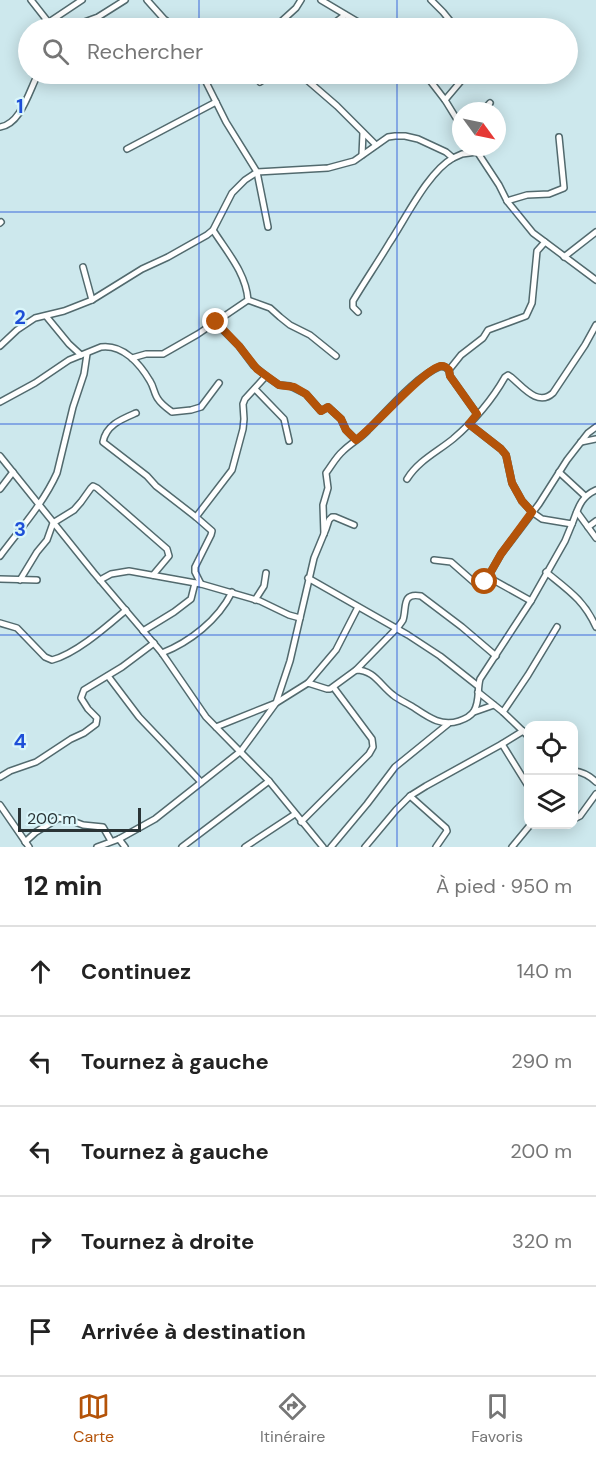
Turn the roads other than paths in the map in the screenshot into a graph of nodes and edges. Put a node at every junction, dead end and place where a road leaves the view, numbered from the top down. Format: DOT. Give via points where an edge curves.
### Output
graph roads {
  1 [pos="31,0"];
  2 [pos="82,0"];
  3 [pos="125,0"];
  4 [pos="147,0"];
  5 [pos="301,0"];
  6 [pos="321,0"];
  7 [pos="431,0"];
  8 [pos="345,15"];
  9 [pos="46,18"];
  10 [pos="55,18"];
  11 [pos="95,18"];
  12 [pos="163,18"];
  13 [pos="285,18"];
  14 [pos="341,18"];
  15 [pos="350,18"];
  16 [pos="448,18"];
  17 [pos="33,84"];
  18 [pos="207,84"];
  19 [pos="312,84"];
  20 [pos="433,84"];
  21 [pos="459,84"];
  22 [pos="445,100"];
  23 [pos="216,102"];
  24 [pos="452,111"];
  25 [pos="0,127"];
  26 [pos="362,131"];
  27 [pos="559,137"];
  28 [pos="376,145"];
  29 [pos="128,149"];
  30 [pos="362,155"];
  31 [pos="458,156"];
  32 [pos="480,156"];
  33 [pos="453,158"];
  34 [pos="257,172"];
  35 [pos="507,201"];
  36 [pos="268,228"];
  37 [pos="213,230"];
  38 [pos="596,232"];
  39 [pos="545,242"];
  40 [pos="564,257"];
  41 [pos="83,267"];
  42 [pos="596,280"];
  43 [pos="92,300"];
  44 [pos="248,300"];
  45 [pos="358,312"];
  46 [pos="46,316"];
  47 [pos="216,322"];
  48 [pos="596,325"];
  49 [pos="0,346"];
  50 [pos="84,355"];
  51 [pos="336,356"];
  52 [pos="132,358"];
  53 [pos="449,370"];
  54 [pos="266,376"];
  55 [pos="219,383"];
  56 [pos="255,389"];
  57 [pos="0,402"];
  58 [pos="136,413"];
  59 [pos="477,414"];
  60 [pos="469,424"];
  61 [pos="596,427"];
  62 [pos="596,439"];
  63 [pos="356,440"];
  64 [pos="289,441"];
  65 [pos="581,442"];
  66 [pos="0,456"];
  67 [pos="13,472"];
  68 [pos="559,472"];
  69 [pos="407,479"];
  70 [pos="0,489"];
  71 [pos="596,490"];
  72 [pos="585,496"];
  73 [pos="39,506"];
  74 [pos="532,512"];
  75 [pos="577,512"];
  76 [pos="196,517"];
  77 [pos="596,520"];
  78 [pos="53,523"];
  79 [pos="572,524"];
  80 [pos="354,525"];
  81 [pos="588,527"];
  82 [pos="324,534"];
  83 [pos="596,538"];
  84 [pos="0,556"];
  85 [pos="434,560"];
  86 [pos="546,572"];
  87 [pos="266,573"];
  88 [pos="153,575"];
  89 [pos="488,577"];
  90 [pos="308,578"];
  91 [pos="0,579"];
  92 [pos="20,579"];
  93 [pos="37,580"];
  94 [pos="100,580"];
  95 [pos="198,583"];
  96 [pos="232,592"];
  97 [pos="255,600"];
  98 [pos="531,602"];
  99 [pos="358,607"];
  100 [pos="126,610"];
  101 [pos="300,618"];
  102 [pos="1,624"];
  103 [pos="557,627"];
  104 [pos="596,627"];
  105 [pos="397,628"];
  106 [pos="143,631"];
  107 [pos="154,643"];
  108 [pos="162,653"];
  109 [pos="496,656"];
  110 [pos="356,670"];
  111 [pos="108,676"];
  112 [pos="308,683"];
  113 [pos="334,688"];
  114 [pos="478,689"];
  115 [pos="276,703"];
  116 [pos="495,705"];
  117 [pos="474,712"];
  118 [pos="503,712"];
  119 [pos="448,724"];
  120 [pos="216,727"];
  121 [pos="523,731"];
  122 [pos="502,744"];
  123 [pos="241,751"];
  124 [pos="578,772"];
  125 [pos="0,777"];
  126 [pos="524,780"];
  127 [pos="269,781"];
  128 [pos="201,782"];
  129 [pos="596,782"];
  130 [pos="596,794"];
  131 [pos="410,796"];
  132 [pos="0,805"];
  133 [pos="295,814"];
  134 [pos="578,817"];
  135 [pos="301,822"];
  136 [pos="528,829"];
  137 [pos="119,839"];
  138 [pos="111,842"];
  139 [pos="27,844"];
  140 [pos="97,847"];
  141 [pos="125,847"];
  142 [pos="182,847"];
  143 [pos="245,847"];
  144 [pos="323,847"];
  145 [pos="331,847"];
  146 [pos="365,847"];
  147 [pos="436,847"];
  148 [pos="512,847"];
  1 -- 9 [label="street"];
  2 -- 10 [label="street"];
  3 -- 11 [label="street"];
  4 -- 12 [label="street"];
  5 -- 13 [label="street"];
  6 -- 8 [label="street"];
  7 -- 16 [label="street"];
  8 -- 14 [label="street"];
  8 -- 15 [label="street"];
  17 -- 25 [label="street" via="18,116"];
  18 -- 23 [label="street"];
  19 -- 26 [label="street"];
  20 -- 22 [label="street"];
  21 -- 22 [label="street"];
  22 -- 24 [label="street"];
  23 -- 29 [label="street"];
  23 -- 34 [label="street"];
  26 -- 28 [label="street"];
  26 -- 30 [label="street"];
  27 -- 35 [label="street" via="565,187 549,194"];
  28 -- 30 [label="street"];
  28 -- 33 [label="street" via="388,137 405,136"];
  30 -- 34 [label="street" via="328,168"];
  31 -- 33 [label="street"];
  32 -- 35 [label="street"];
  33 -- 45 [label="street" via="426,185 376,263 353,301"];
  34 -- 36 [label="street"];
  34 -- 37 [label="street" via="232,194"];
  35 -- 39 [label="street"];
  37 -- 43 [label="street"];
  37 -- 44 [label="street" via="241,274"];
  38 -- 40 [label="street"];
  39 -- 40 [label="street"];
  39 -- 53 [label="street" via="537,251 532,303 526,316 488,330"];
  40 -- 42 [label="street"];
  41 -- 43 [label="street"];
  43 -- 46 [label="street"];
  44 -- 47 [label="street"];
  44 -- 51 [label="street" via="270,308"];
  46 -- 49 [label="street" via="35,318"];
  46 -- 50 [label="street" via="69,344"];
  47 -- 52 [label="street" via="162,354"];
  47 -- 54 [label="street"];
  48 -- 59 [label="street" via="548,397 534,397 508,375"];
  50 -- 52 [label="street" via="107,346"];
  50 -- 57 [label="street"];
  50 -- 73 [label="street" via="84,374 57,473"];
  52 -- 55 [label="street" via="152,383 157,398 172,412 201,407"];
  53 -- 59 [label="street"];
  53 -- 63 [label="street" via="441,366 424,376"];
  54 -- 56 [label="street"];
  54 -- 63 [label="street" via="306,394 321,411 328,407"];
  56 -- 64 [label="street" via="284,419"];
  56 -- 76 [label="street" via="245,399 243,429 232,470"];
  58 -- 76 [label="street" via="112,425 103,442"];
  59 -- 60 [label="street"];
  60 -- 69 [label="street" via="418,465"];
  60 -- 74 [label="street" via="506,455 512,483"];
  61 -- 65 [label="street"];
  62 -- 65 [label="street"];
  63 -- 82 [label="street" via="326,473"];
  65 -- 68 [label="street"];
  66 -- 67 [label="street"];
  67 -- 70 [label="street"];
  67 -- 73 [label="street"];
  68 -- 72 [label="street"];
  68 -- 74 [label="street"];
  71 -- 72 [label="street"];
  72 -- 75 [label="street"];
  73 -- 78 [label="street"];
  73 -- 84 [label="street"];
  74 -- 79 [label="street" via="542,519"];
  74 -- 89 [label="street"];
  75 -- 79 [label="street"];
  75 -- 81 [label="street"];
  76 -- 95 [label="street" via="212,531 195,567"];
  77 -- 81 [label="street"];
  78 -- 88 [label="street" via="74,510 93,486 97,488 167,549 169,556"];
  78 -- 92 [label="street" via="47,540"];
  78 -- 94 [label="street"];
  79 -- 86 [label="street"];
  80 -- 82 [label="street" via="332,517"];
  81 -- 83 [label="street"];
  82 -- 90 [label="street"];
  85 -- 89 [label="street" via="451,562 476,584 481,585"];
  86 -- 98 [label="street"];
  86 -- 104 [label="street" via="583,603"];
  87 -- 97 [label="street" via="264,586"];
  88 -- 94 [label="street" via="129,571"];
  88 -- 95 [label="street"];
  89 -- 98 [label="street"];
  90 -- 99 [label="street"];
  90 -- 101 [label="street"];
  91 -- 92 [label="street"];
  92 -- 93 [label="street"];
  94 -- 100 [label="street"];
  95 -- 96 [label="street"];
  95 -- 106 [label="street" via="191,599"];
  96 -- 97 [label="street"];
  96 -- 108 [label="street" via="214,618"];
  97 -- 101 [label="street"];
  98 -- 109 [label="street"];
  99 -- 105 [label="street"];
  99 -- 112 [label="street" via="336,650"];
  100 -- 102 [label="street" via="87,641 52,660 17,628"];
  100 -- 106 [label="street"];
  101 -- 115 [label="street"];
  103 -- 118 [label="street"];
  105 -- 109 [label="street" via="407,599 421,596"];
  105 -- 110 [label="street"];
  105 -- 114 [label="street" via="440,656"];
  106 -- 107 [label="street"];
  107 -- 108 [label="street"];
  107 -- 111 [label="street"];
  108 -- 120 [label="street"];
  109 -- 114 [label="street"];
  110 -- 113 [label="street"];
  110 -- 119 [label="street" via="368,672 425,716"];
  111 -- 125 [label="street" via="82,694 82,702 98,718 96,724 36,762"];
  111 -- 128 [label="street" via="139,717"];
  112 -- 113 [label="street"];
  112 -- 115 [label="street"];
  113 -- 135 [label="street" via="372,739 373,747"];
  114 -- 116 [label="street"];
  114 -- 117 [label="street"];
  115 -- 120 [label="street"];
  115 -- 123 [label="street"];
  116 -- 117 [label="street"];
  116 -- 118 [label="street"];
  117 -- 119 [label="street" via="466,719"];
  118 -- 121 [label="street"];
  119 -- 145 [label="street" via="395,767"];
  120 -- 123 [label="street"];
  121 -- 122 [label="street"];
  122 -- 126 [label="street"];
  122 -- 131 [label="street"];
  123 -- 127 [label="street"];
  123 -- 128 [label="street"];
  124 -- 129 [label="street"];
  127 -- 133 [label="street"];
  127 -- 142 [label="street"];
  128 -- 137 [label="street" via="155,819"];
  130 -- 134 [label="street"];
  131 -- 146 [label="street"];
  131 -- 147 [label="street" via="446,828"];
  132 -- 139 [label="street"];
  133 -- 135 [label="street"];
  133 -- 143 [label="street"];
  135 -- 144 [label="street"];
  136 -- 148 [label="street"];
  137 -- 138 [label="street"];
  137 -- 141 [label="street"];
  138 -- 139 [label="street" via="103,827 59,818 36,832"];
  138 -- 140 [label="street"];
}
